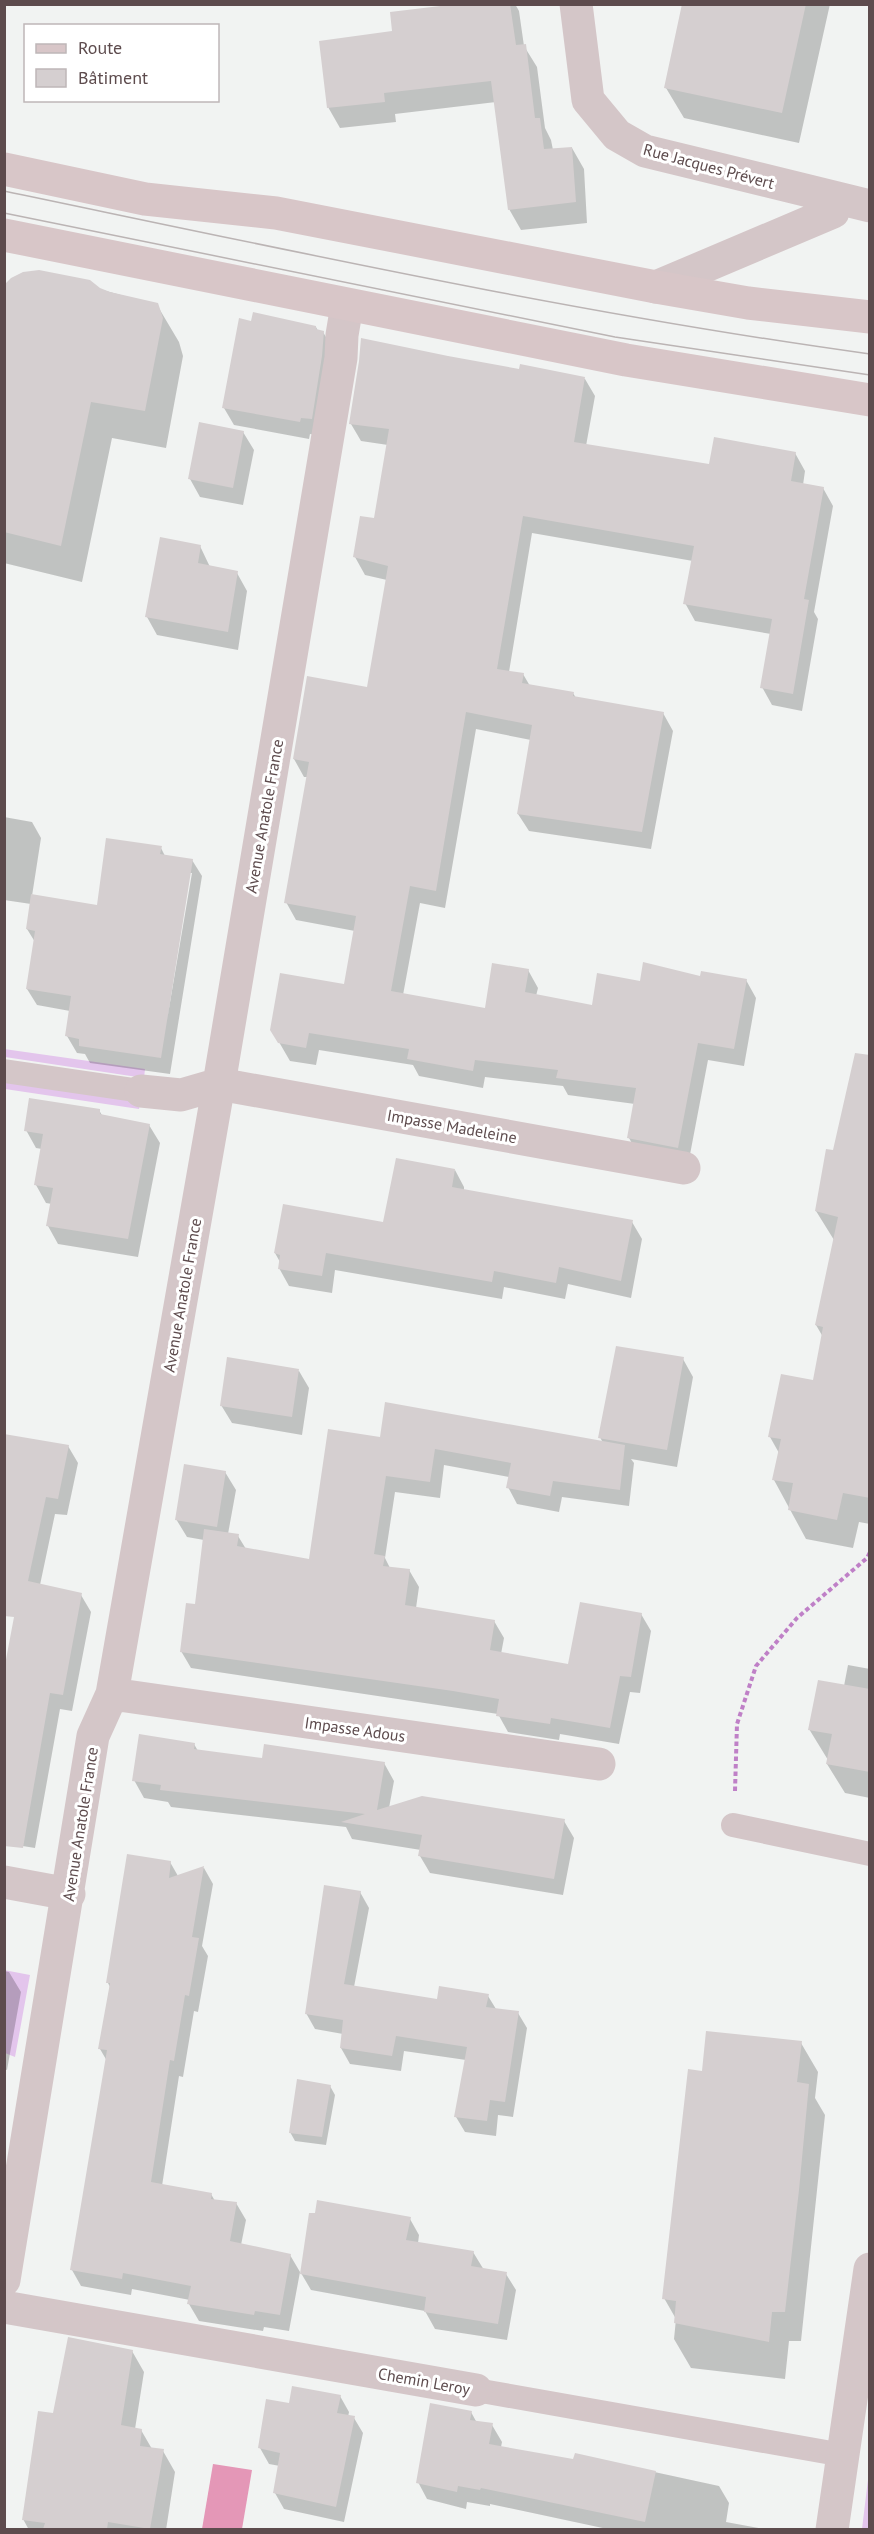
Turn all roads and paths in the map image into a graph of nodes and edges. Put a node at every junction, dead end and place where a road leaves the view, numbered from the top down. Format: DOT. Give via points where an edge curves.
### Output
graph roads {
  1 [pos="576,4"];
  2 [pos="4,170"];
  3 [pos="836,199"];
  4 [pos="870,206"];
  5 [pos="4,235"];
  6 [pos="656,287"];
  7 [pos="347,305"];
  8 [pos="870,317"];
  9 [pos="870,400"];
  10 [pos="4,1071"];
  11 [pos="219,1084"];
  12 [pos="141,1091"];
  13 [pos="684,1168"];
  14 [pos="870,1552"];
  15 [pos="112,1694"];
  16 [pos="599,1764"];
  17 [pos="734,1825"];
  18 [pos="870,1854"];
  19 [pos="4,1881"];
  20 [pos="69,1894"];
  21 [pos="870,2269"];
  22 [pos="4,2280"];
  23 [pos="4,2307"];
  24 [pos="476,2390"];
  25 [pos="843,2455"];
  26 [pos="832,2529"];
  1 -- 3 [label="street, Rue Jacques Prévert" via="588,100 617,135 645,151"];
  2 -- 6 [label="main road" via="145,198 276,213"];
  3 -- 4 [label="street, Rue Jacques Prévert"];
  3 -- 6 [label="street" via="833,212"];
  5 -- 7 [label="main road"];
  6 -- 8 [label="main road" via="748,303"];
  7 -- 9 [label="main road" via="626,360"];
  7 -- 11 [label="street, Avenue Anatole France"];
  10 -- 12 [label="lane"];
  11 -- 12 [label="street" via="181,1095"];
  11 -- 13 [label="street, Impasse Madeleine"];
  11 -- 15 [label="street, Avenue Anatole France"];
  14 -- 17 [label="path" via="797,1618 756,1666 737,1724"];
  15 -- 16 [label="street, Impasse Adous"];
  15 -- 20 [label="street, Avenue Anatole France" via="93,1736"];
  17 -- 18 [label="lane"];
  19 -- 20 [label="street"];
  20 -- 22 [label="street, Avenue Anatole France"];
  21 -- 25 [label="street"];
  23 -- 24 [label="street, Chemin Leroy"];
  24 -- 25 [label="lane, Chemin Leroy"];
  25 -- 26 [label="street"];
}
